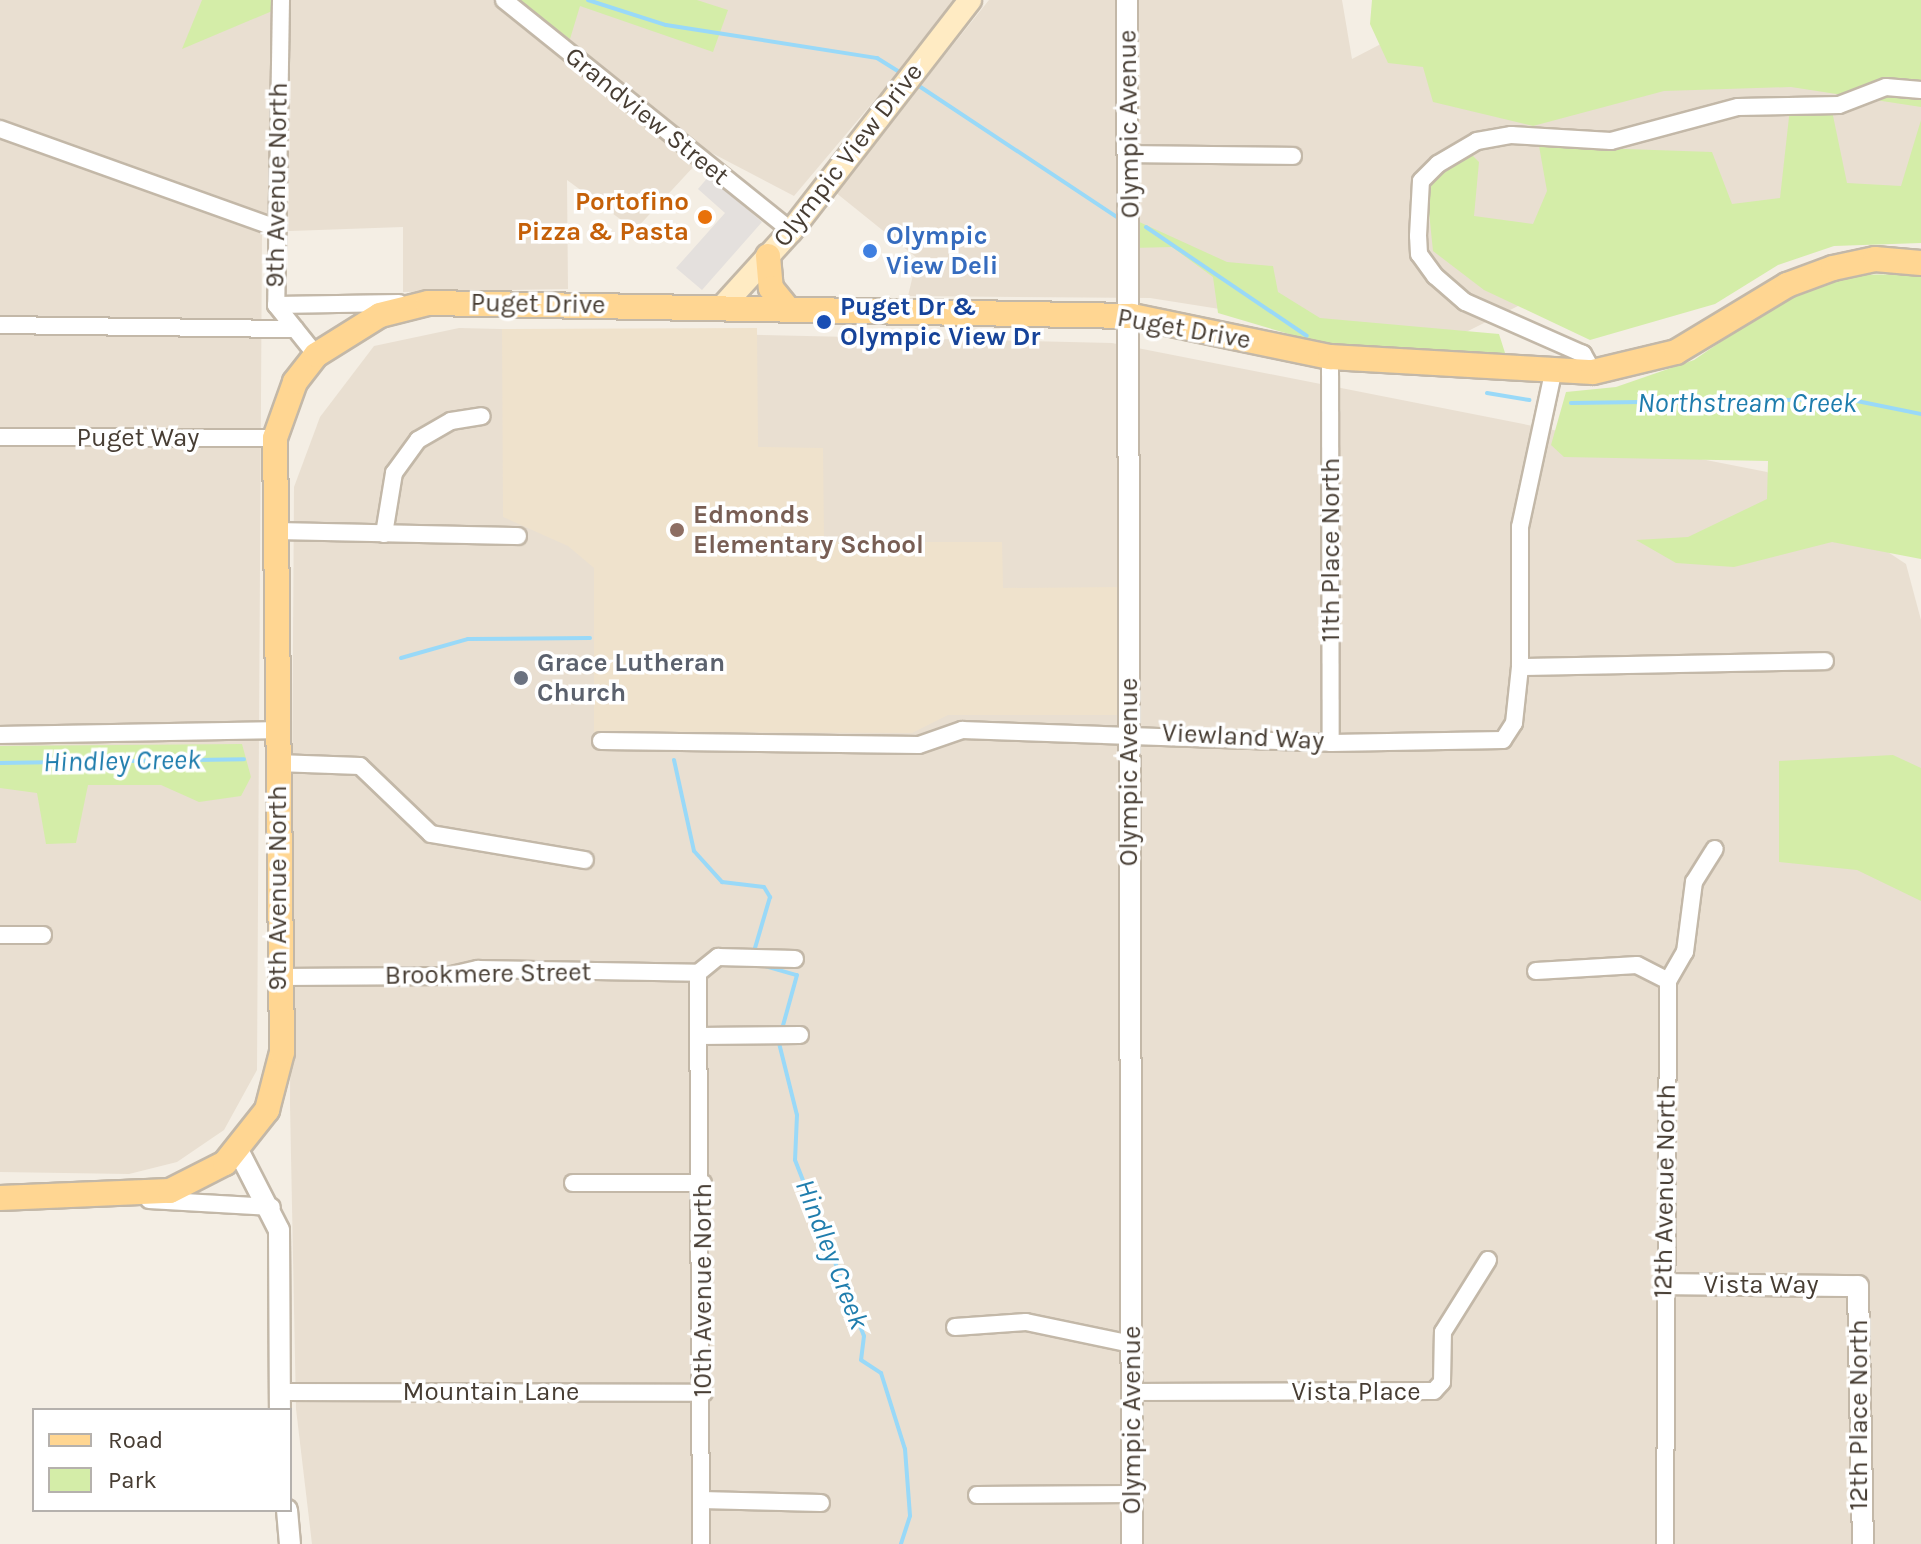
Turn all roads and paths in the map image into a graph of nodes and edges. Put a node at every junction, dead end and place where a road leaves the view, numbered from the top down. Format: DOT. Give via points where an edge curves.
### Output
graph roads {
  1 [pos="281,0"];
  2 [pos="504,0"];
  3 [pos="970,0"];
  4 [pos="1127,0"];
  5 [pos="1921,90"];
  6 [pos="0,129"];
  7 [pos="1130,154"];
  8 [pos="1293,156"];
  9 [pos="273,227"];
  10 [pos="791,231"];
  11 [pos="768,256"];
  12 [pos="1921,263"];
  13 [pos="428,303"];
  14 [pos="276,305"];
  15 [pos="722,307"];
  16 [pos="787,308"];
  17 [pos="1132,316"];
  18 [pos="0,325"];
  19 [pos="295,329"];
  20 [pos="316,355"];
  21 [pos="1330,357"];
  22 [pos="1593,372"];
  23 [pos="1553,373"];
  24 [pos="482,416"];
  25 [pos="0,437"];
  26 [pos="275,438"];
  27 [pos="273,531"];
  28 [pos="384,534"];
  29 [pos="518,536"];
  30 [pos="1825,661"];
  31 [pos="1520,667"];
  32 [pos="276,730"];
  33 [pos="1128,731"];
  34 [pos="0,735"];
  35 [pos="601,741"];
  36 [pos="1331,743"];
  37 [pos="277,763"];
  38 [pos="1715,849"];
  39 [pos="585,860"];
  40 [pos="0,935"];
  41 [pos="43,935"];
  42 [pos="795,959"];
  43 [pos="1536,971"];
  44 [pos="698,973"];
  45 [pos="278,977"];
  46 [pos="1668,981"];
  47 [pos="800,1035"];
  48 [pos="699,1036"];
  49 [pos="238,1150"];
  50 [pos="573,1183"];
  51 [pos="703,1183"];
  52 [pos="0,1198"];
  53 [pos="128,1198"];
  54 [pos="272,1207"];
  55 [pos="1488,1260"];
  56 [pos="1664,1284"];
  57 [pos="1858,1286"];
  58 [pos="955,1327"];
  59 [pos="1131,1344"];
  60 [pos="1130,1392"];
  61 [pos="704,1393"];
  62 [pos="279,1401"];
  63 [pos="1132,1494"];
  64 [pos="977,1495"];
  65 [pos="701,1500"];
  66 [pos="821,1503"];
  67 [pos="287,1512"];
  68 [pos="290,1544"];
  69 [pos="701,1544"];
  70 [pos="1132,1544"];
  71 [pos="1665,1544"];
  72 [pos="1863,1544"];
  1 -- 9 [label="street, 9th Avenue North"];
  2 -- 10 [label="street, Grandview Street"];
  3 -- 10 [label="main road, Olympic View Drive"];
  4 -- 7 [label="street, Olympic Avenue"];
  5 -- 22 [label="street" via="1886,87 1839,105 1738,107 1611,141 1511,135 1477,141 1438,164 1421,181 1418,236 1419,254 1435,276 1465,302 1583,354"];
  6 -- 9 [label="street"];
  7 -- 8 [label="street"];
  7 -- 17 [label="street, Olympic Avenue"];
  9 -- 14 [label="street, 9th Avenue North"];
  10 -- 11 [label="main road, Olympic View Drive"];
  11 -- 15 [label="main road, Olympic View Drive"];
  11 -- 16 [label="main road" via="771,288"];
  12 -- 22 [label="main road, Puget Drive" via="1875,259 1833,268 1787,285 1676,352"];
  13 -- 14 [label="street, Puget Drive"];
  13 -- 15 [label="main road, Puget Drive"];
  13 -- 20 [label="main road, 9th Avenue North" via="380,315"];
  14 -- 19 [label="street, 9th Avenue North"];
  15 -- 16 [label="main road, Puget Drive"];
  16 -- 17 [label="main road, Puget Drive"];
  17 -- 21 [label="main road, Puget Drive"];
  17 -- 33 [label="street, Olympic Avenue"];
  18 -- 19 [label="street"];
  19 -- 20 [label="street, 9th Avenue North"];
  20 -- 26 [label="main road, 9th Avenue North" via="295,382"];
  21 -- 23 [label="main road, Puget Drive"];
  21 -- 36 [label="street, 11th Place North"];
  22 -- 23 [label="main road, Puget Drive"];
  23 -- 31 [label="street" via="1520,527"];
  24 -- 28 [label="street" via="451,421 418,440 394,473"];
  25 -- 26 [label="street, Puget Way"];
  26 -- 27 [label="main road, 9th Avenue North"];
  27 -- 28 [label="street"];
  27 -- 32 [label="main road, 9th Avenue North"];
  28 -- 29 [label="street"];
  30 -- 31 [label="street"];
  31 -- 36 [label="street, Viewland Way" via="1514,723 1503,740"];
  32 -- 34 [label="street"];
  32 -- 37 [label="main road, 9th Avenue North"];
  33 -- 35 [label="street, Viewland Way" via="962,730 919,745"];
  33 -- 36 [label="street, Viewland Way"];
  33 -- 59 [label="street, Olympic Avenue"];
  37 -- 39 [label="street" via="360,766 431,834"];
  37 -- 45 [label="main road, 9th Avenue North"];
  38 -- 46 [label="street, 12th Avenue North" via="1694,882 1685,952"];
  40 -- 41 [label="street"];
  42 -- 44 [label="street" via="718,957"];
  43 -- 46 [label="street" via="1637,965"];
  44 -- 45 [label="street, Brookmere Street" via="478,969 447,976"];
  44 -- 48 [label="street, 10th Avenue North"];
  45 -- 49 [label="main road, 9th Avenue North" via="279,1074 267,1110"];
  46 -- 56 [label="street, 12th Avenue North"];
  47 -- 48 [label="street"];
  48 -- 51 [label="street, 10th Avenue North"];
  49 -- 53 [label="main road" via="184,1185"];
  49 -- 54 [label="street"];
  50 -- 51 [label="street"];
  51 -- 61 [label="street, 10th Avenue North"];
  52 -- 53 [label="main road"];
  53 -- 54 [label="street"];
  54 -- 62 [label="street" via="279,1230"];
  55 -- 60 [label="street, Vista Place" via="1443,1332 1442,1382 1434,1391"];
  56 -- 57 [label="street, Vista Way"];
  56 -- 71 [label="street, 12th Avenue North"];
  57 -- 72 [label="street, 12th Place North"];
  58 -- 59 [label="street" via="1026,1322"];
  59 -- 60 [label="street, Olympic Avenue"];
  60 -- 63 [label="street, Olympic Avenue"];
  61 -- 62 [label="street, Mountain Lane"];
  61 -- 65 [label="street, 10th Avenue North"];
  63 -- 64 [label="street"];
  63 -- 70 [label="street, Olympic Avenue"];
  65 -- 66 [label="street"];
  65 -- 69 [label="street, 10th Avenue North"];
  67 -- 68 [label="street"];
}
